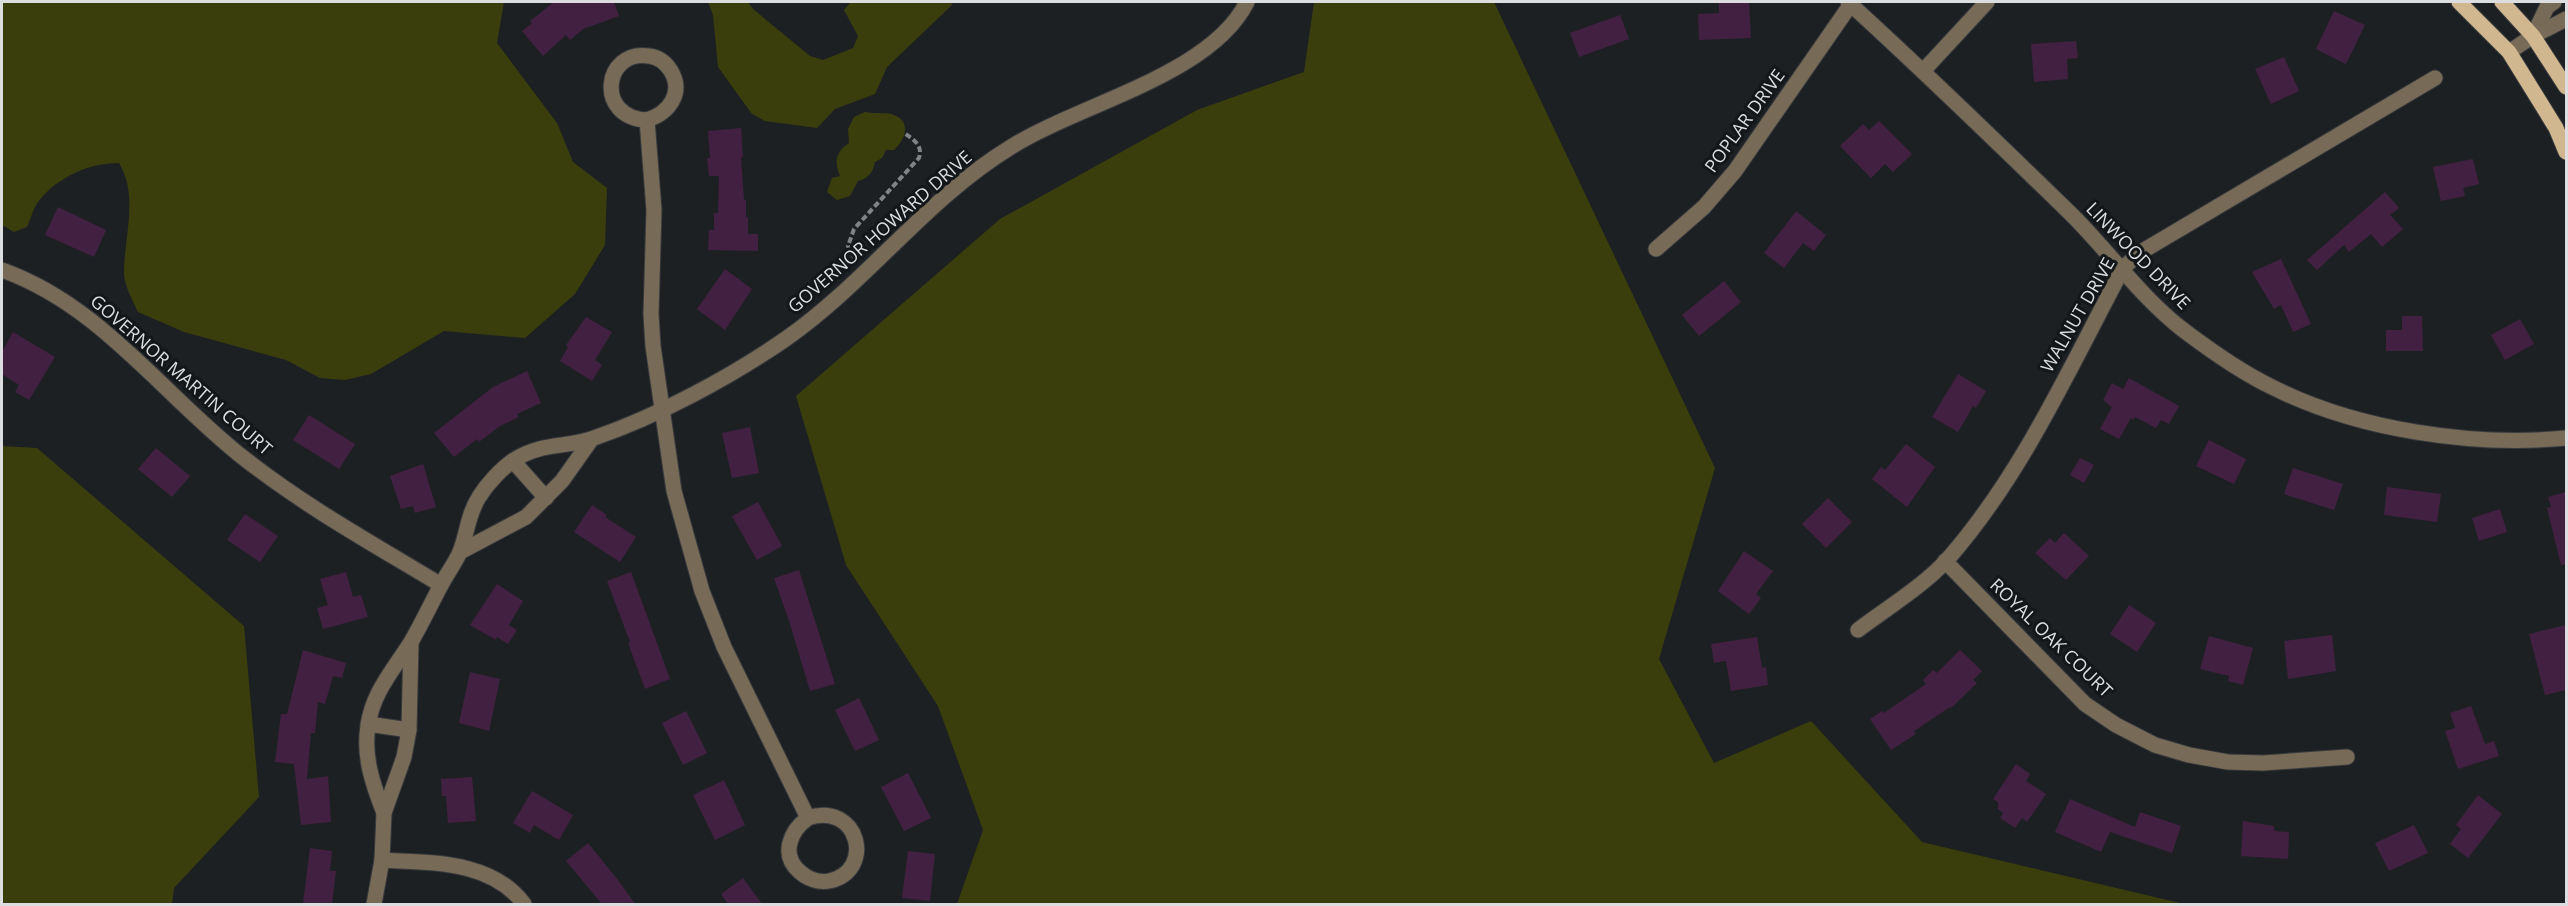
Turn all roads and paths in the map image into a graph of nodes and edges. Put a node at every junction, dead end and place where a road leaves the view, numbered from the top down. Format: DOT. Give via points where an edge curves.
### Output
graph roads {
  1 [pos="1247,2"];
  2 [pos="1987,2"];
  3 [pos="2459,2"];
  4 [pos="2502,2"];
  5 [pos="2554,2"];
  6 [pos="1850,3"];
  7 [pos="2566,19"];
  8 [pos="2533,36"];
  9 [pos="2509,52"];
  10 [pos="1923,70"];
  11 [pos="2434,78"];
  12 [pos="2566,87"];
  13 [pos="647,120"];
  14 [pos="904,133"];
  15 [pos="2566,152"];
  16 [pos="1656,249"];
  17 [pos="2123,268"];
  18 [pos="866,270"];
  19 [pos="6,273"];
  20 [pos="662,409"];
  21 [pos="2566,438"];
  22 [pos="591,440"];
  23 [pos="513,461"];
  24 [pos="546,498"];
  25 [pos="460,552"];
  26 [pos="1946,561"];
  27 [pos="441,585"];
  28 [pos="1858,630"];
  29 [pos="412,640"];
  30 [pos="368,724"];
  31 [pos="409,730"];
  32 [pos="2347,757"];
  33 [pos="384,813"];
  34 [pos="808,818"];
  35 [pos="382,860"];
  36 [pos="374,904"];
  37 [pos="524,904"];
  1 -- 18 [label="street, GOVERNOR HOWARD DRIVE" via="1225,33 1200,55 1060,120 970,174"];
  2 -- 10 [label="street"];
  3 -- 9 [label="main road"];
  4 -- 8 [label="main road"];
  5 -- 8 [label="street" via="2547,7"];
  6 -- 10 [label="street, LINWOOD DRIVE"];
  6 -- 16 [label="street, POPLAR DRIVE" via="1735,171 1704,207"];
  7 -- 8 [label="street"];
  8 -- 9 [label="street"];
  8 -- 12 [label="main road"];
  9 -- 15 [label="main road" via="2556,128"];
  10 -- 17 [label="street, LINWOOD DRIVE"];
  11 -- 17 [label="street, WALNUT DRIVE" via="2141,252"];
  13 -- 13 [label="street" via="669,108 676,87 669,67 653,56 641,55 620,64 610,91 626,116"];
  13 -- 20 [label="street" via="654,210 652,346"];
  14 -- 18 [label="path" via="920,147 919,158 849,238 852,256"];
  17 -- 21 [label="street, LINWOOD DRIVE" via="2154,303 2226,360 2274,389 2322,408 2438,435 2537,441"];
  17 -- 26 [label="street, WALNUT DRIVE" via="2026,449"];
  18 -- 20 [label="street, GOVERNOR HOWARD DRIVE" via="799,329 749,364"];
  19 -- 27 [label="street, GOVERNOR MARTIN COURT" via="60,296 94,321 245,459 306,503"];
  20 -- 22 [label="street, GOVERNOR HOWARD DRIVE"];
  20 -- 34 [label="street" via="674,491 702,591 724,646"];
  22 -- 23 [label="street, GOVERNOR HOWARD DRIVE" via="534,450"];
  22 -- 24 [label="street"];
  23 -- 24 [label="street"];
  23 -- 25 [label="street, GOVERNOR HOWARD DRIVE" via="479,496"];
  24 -- 25 [label="street" via="526,517"];
  25 -- 27 [label="street, GOVERNOR HOWARD DRIVE"];
  26 -- 28 [label="street, WALNUT DRIVE"];
  26 -- 32 [label="street, ROYAL OAK COURT" via="2085,704 2155,745 2228,762"];
  27 -- 29 [label="street, GOVERNOR HOWARD DRIVE"];
  29 -- 30 [label="street, GOVERNOR HOWARD DRIVE" via="376,694"];
  29 -- 31 [label="street, GOVERNOR HOWARD DRIVE"];
  30 -- 31 [label="street"];
  30 -- 33 [label="street, GOVERNOR HOWARD DRIVE" via="366,749 371,780"];
  31 -- 33 [label="street, GOVERNOR HOWARD DRIVE"];
  33 -- 35 [label="street, GOVERNOR HOWARD DRIVE"];
  34 -- 34 [label="street" via="818,814 839,818 855,836 856,857 838,879 815,881 795,868 790,857 791,836 797,825"];
  35 -- 36 [label="street, GOVERNOR HOWARD DRIVE"];
  35 -- 37 [label="street" via="449,864 477,870"];
}
